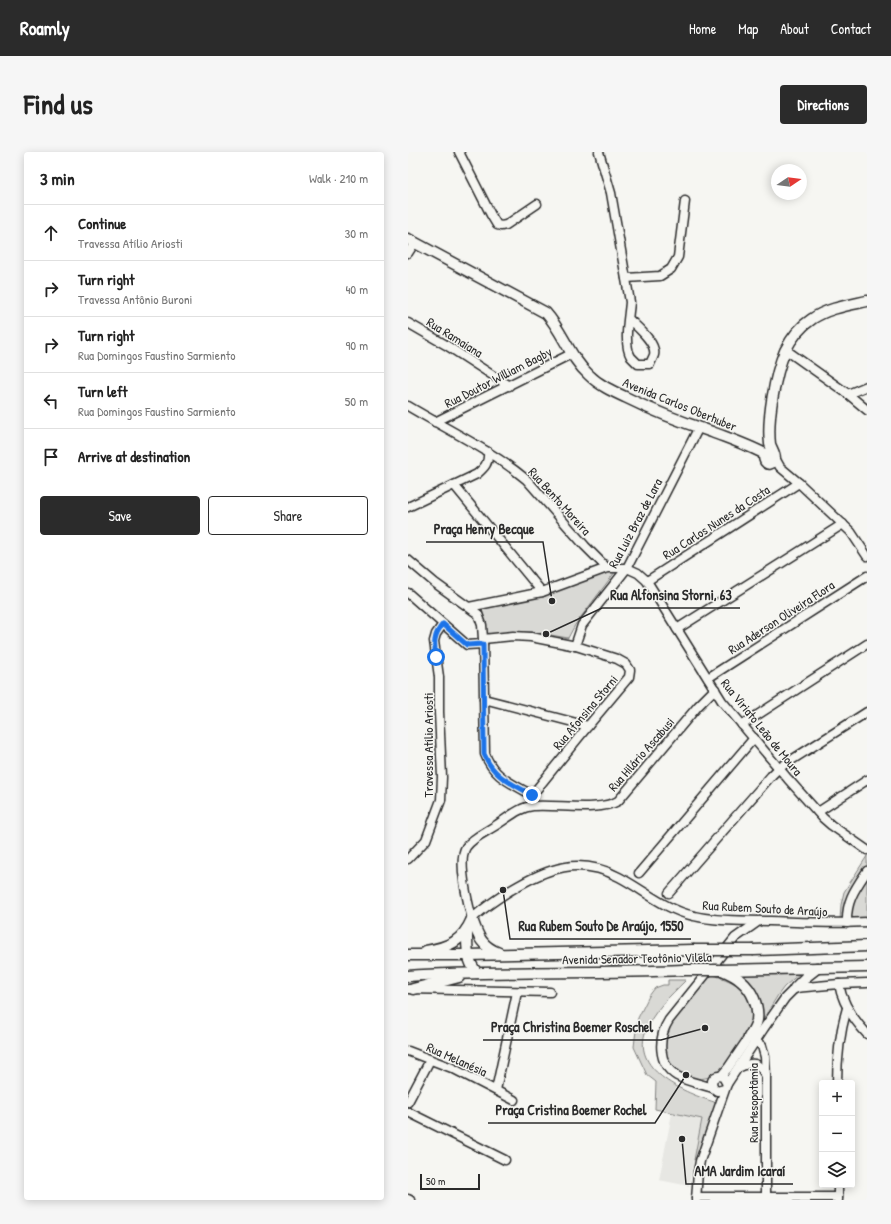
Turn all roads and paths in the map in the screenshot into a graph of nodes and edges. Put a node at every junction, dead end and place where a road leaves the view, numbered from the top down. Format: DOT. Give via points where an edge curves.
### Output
graph roads {
  1 [pos="459,152"];
  2 [pos="599,152"];
  3 [pos="684,201"];
  4 [pos="537,204"];
  5 [pos="411,241"];
  6 [pos="408,253"];
  7 [pos="626,278"];
  8 [pos="867,301"];
  9 [pos="629,319"];
  10 [pos="408,323"];
  11 [pos="786,350"];
  12 [pos="571,354"];
  13 [pos="509,386"];
  14 [pos="867,386"];
  15 [pos="848,394"];
  16 [pos="408,406"];
  17 [pos="867,410"];
  18 [pos="435,422"];
  19 [pos="698,427"];
  20 [pos="488,452"];
  21 [pos="769,456"];
  22 [pos="799,483"];
  23 [pos="454,485"];
  24 [pos="408,507"];
  25 [pos="843,524"];
  26 [pos="863,543"];
  27 [pos="867,556"];
  28 [pos="408,560"];
  29 [pos="607,568"];
  30 [pos="627,568"];
  31 [pos="867,576"];
  32 [pos="647,581"];
  33 [pos="542,592"];
  34 [pos="408,593"];
  35 [pos="469,607"];
  36 [pos="443,624"];
  37 [pos="678,629"];
  38 [pos="483,642"];
  39 [pos="867,644"];
  40 [pos="575,646"];
  41 [pos="708,678"];
  42 [pos="714,689"];
  43 [pos="484,699"];
  44 [pos="867,712"];
  45 [pos="742,725"];
  46 [pos="588,726"];
  47 [pos="754,738"];
  48 [pos="779,768"];
  49 [pos="867,780"];
  50 [pos="532,795"];
  51 [pos="532,806"];
  52 [pos="818,812"];
  53 [pos="867,849"];
  54 [pos="408,859"];
  55 [pos="867,871"];
  56 [pos="639,873"];
  57 [pos="669,893"];
  58 [pos="472,919"];
  59 [pos="736,920"];
  60 [pos="759,921"];
  61 [pos="867,922"];
  62 [pos="847,923"];
  63 [pos="467,929"];
  64 [pos="735,938"];
  65 [pos="867,946"];
  66 [pos="501,954"];
  67 [pos="408,955"];
  68 [pos="434,956"];
  69 [pos="468,956"];
  70 [pos="867,967"];
  71 [pos="818,968"];
  72 [pos="721,970"];
  73 [pos="474,973"];
  74 [pos="408,976"];
  75 [pos="438,978"];
  76 [pos="867,983"];
  77 [pos="839,984"];
  78 [pos="795,988"];
  79 [pos="410,991"];
  80 [pos="517,992"];
  81 [pos="550,992"];
  82 [pos="847,1008"];
  83 [pos="867,1034"];
  84 [pos="753,1039"];
  85 [pos="408,1051"];
  86 [pos="430,1060"];
  87 [pos="740,1066"];
  88 [pos="721,1076"];
  89 [pos="766,1076"];
  90 [pos="713,1079"];
  91 [pos="837,1080"];
  92 [pos="693,1082"];
  93 [pos="726,1086"];
  94 [pos="713,1088"];
  95 [pos="496,1090"];
  96 [pos="514,1100"];
  97 [pos="408,1102"];
  98 [pos="408,1112"];
  99 [pos="505,1160"];
  100 [pos="838,1188"];
  101 [pos="696,1198"];
  102 [pos="766,1198"];
  103 [pos="838,1199"];
  1 -- 4 [label="street" via="497,225 506,225"];
  2 -- 7 [label="street" via="611,193"];
  3 -- 7 [label="street" via="678,257 671,269 660,276"];
  5 -- 6 [label="street"];
  5 -- 12 [label="main road, Avenida Carlos Oberhuber" via="546,313 558,328"];
  7 -- 9 [label="street" via="630,302"];
  8 -- 11 [label="main road" via="827,311 812,318"];
  9 -- 9 [label="street" via="627,342 631,356 638,364 650,364 654,354 653,347"];
  10 -- 13 [label="street, Rua Ramaiana"];
  11 -- 15 [label="street"];
  11 -- 21 [label="main road" via="777,377 770,418"];
  12 -- 13 [label="street, Rua Doutor William Bagby"];
  12 -- 19 [label="main road, Avenida Carlos Oberhuber" via="580,367 603,386 643,406"];
  13 -- 18 [label="street, Rua Doutor William Bagby"];
  14 -- 15 [label="street"];
  15 -- 17 [label="street"];
  16 -- 18 [label="street, Rua Bento Moreira"];
  18 -- 20 [label="street, Rua Bento Moreira"];
  19 -- 21 [label="main road, Avenida Carlos Oberhuber"];
  19 -- 30 [label="street, Rua Luiz Braz de Lara"];
  20 -- 23 [label="street" via="486,466 477,474"];
  20 -- 29 [label="street, Rua Bento Moreira" via="527,480"];
  21 -- 22 [label="street, Avenida Carlos Oberhuber"];
  22 -- 25 [label="street, Avenida Carlos Oberhuber"];
  22 -- 32 [label="street, Rua Carlos Nunes da Costa"];
  23 -- 24 [label="street"];
  23 -- 33 [label="street"];
  25 -- 26 [label="street, Avenida Carlos Oberhuber"];
  25 -- 37 [label="street"];
  26 -- 27 [label="street, Avenida Carlos Oberhuber"];
  28 -- 35 [label="street"];
  29 -- 30 [label="street"];
  29 -- 33 [label="street"];
  30 -- 32 [label="street, Rua Viriato Leão de Moura"];
  30 -- 40 [label="street, Rua Luiz Braz de Lara" via="582,625"];
  31 -- 41 [label="street, Rua Aderson Oliveira Flora"];
  32 -- 37 [label="street, Rua Viriato Leão de Moura"];
  33 -- 35 [label="street"];
  34 -- 36 [label="street, Rua Afonsina Storni"];
  35 -- 38 [label="street" via="478,614 482,625"];
  36 -- 38 [label="street, Rua Afonsina Storni" via="467,645"];
  36 -- 54 [label="street, Travessa Atílio Ariosti" via="434,641 439,678 441,800 426,840"];
  37 -- 41 [label="street, Rua Viriato Leão de Moura"];
  38 -- 40 [label="street, Rua Afonsina Storni" via="513,636"];
  38 -- 43 [label="street"];
  39 -- 45 [label="street"];
  40 -- 46 [label="street, Rua Afonsina Storni" via="616,659 626,664 630,670 629,677"];
  41 -- 42 [label="street, Rua Viriato Leão de Moura"];
  42 -- 45 [label="street, Rua Viriato Leão de Moura"];
  42 -- 51 [label="street, Rua Hilário Ascabusi" via="618,801 599,806"];
  43 -- 46 [label="street"];
  43 -- 50 [label="street" via="484,754 493,770 502,778"];
  44 -- 48 [label="street"];
  45 -- 47 [label="street, Rua Viriato Leão de Moura"];
  46 -- 50 [label="street, Rua Afonsina Storni"];
  47 -- 48 [label="street, Rua Viriato Leão de Moura"];
  47 -- 56 [label="street"];
  48 -- 52 [label="street, Rua Viriato Leão de Moura"];
  48 -- 57 [label="street"];
  49 -- 52 [label="street"];
  50 -- 51 [label="street"];
  51 -- 58 [label="street, Rua Hilário Ascabusi" via="520,810 485,832 464,850 464,881"];
  52 -- 53 [label="street, Rua Viriato Leão de Moura" via="831,825"];
  55 -- 62 [label="street" via="851,896 846,912"];
  58 -- 59 [label="street, Rua Rubem Souto de Araújo" via="485,907 538,874 566,867 587,866 619,877 680,912 700,917"];
  58 -- 63 [label="main road"];
  58 -- 66 [label="main road" via="484,945"];
  59 -- 60 [label="street, Rua Rubem Souto de Araújo"];
  59 -- 64 [label="street"];
  60 -- 62 [label="street, Rua Rubem Souto de Araújo"];
  60 -- 64 [label="street"];
  61 -- 62 [label="street, Rua Rubem Souto de Araújo"];
  63 -- 67 [label="main road" via="451,944"];
  63 -- 69 [label="main road"];
  64 -- 92 [label="street" via="669,1020 662,1034 661,1049 667,1066 678,1076"];
  65 -- 66 [label="main road, Avenida Senador Teotônio Vilela, bridge"];
  66 -- 69 [label="main road, Avenida Senador Teotônio Vilela"];
  67 -- 68 [label="main road, Avenida Senador Teotônio Vilela"];
  68 -- 69 [label="main road, Avenida Senador Teotônio Vilela"];
  68 -- 75 [label="main road"];
  69 -- 73 [label="main road"];
  70 -- 71 [label="main road, Avenida Senador Teotônio Vilela"];
  71 -- 72 [label="main road, Avenida Senador Teotônio Vilela"];
  71 -- 78 [label="main road"];
  72 -- 73 [label="main road, Avenida Senador Teotônio Vilela, bridge"];
  72 -- 84 [label="main road" via="741,980 750,991 755,1002 757,1018"];
  73 -- 75 [label="main road, Avenida Senador Teotônio Vilela"];
  74 -- 75 [label="main road"];
  75 -- 79 [label="main road"];
  76 -- 77 [label="street"];
  77 -- 78 [label="street"];
  77 -- 82 [label="street"];
  78 -- 84 [label="street"];
  79 -- 80 [label="street"];
  80 -- 81 [label="street"];
  80 -- 95 [label="street"];
  82 -- 83 [label="street"];
  82 -- 91 [label="street" via="840,1042"];
  84 -- 87 [label="street"];
  84 -- 88 [label="street"];
  84 -- 89 [label="street, Rua Mesopotâmia" via="760,1043 764,1050"];
  85 -- 86 [label="street, Rua Melanésia"];
  86 -- 95 [label="street, Rua Melanésia"];
  86 -- 97 [label="street"];
  87 -- 89 [label="street" via="756,1063"];
  87 -- 93 [label="street"];
  88 -- 90 [label="street"];
  88 -- 93 [label="street" via="725,1078"];
  89 -- 102 [label="street, Rua Mesopotâmia"];
  90 -- 92 [label="street"];
  90 -- 94 [label="street"];
  92 -- 94 [label="street"];
  93 -- 94 [label="street" via="718,1091"];
  93 -- 101 [label="street" via="700,1161"];
  95 -- 96 [label="street, Rua Melanésia"];
  98 -- 99 [label="street"];
  100 -- 103 [label="street"];
  101 -- 102 [label="street"];
  102 -- 103 [label="street"];
}
